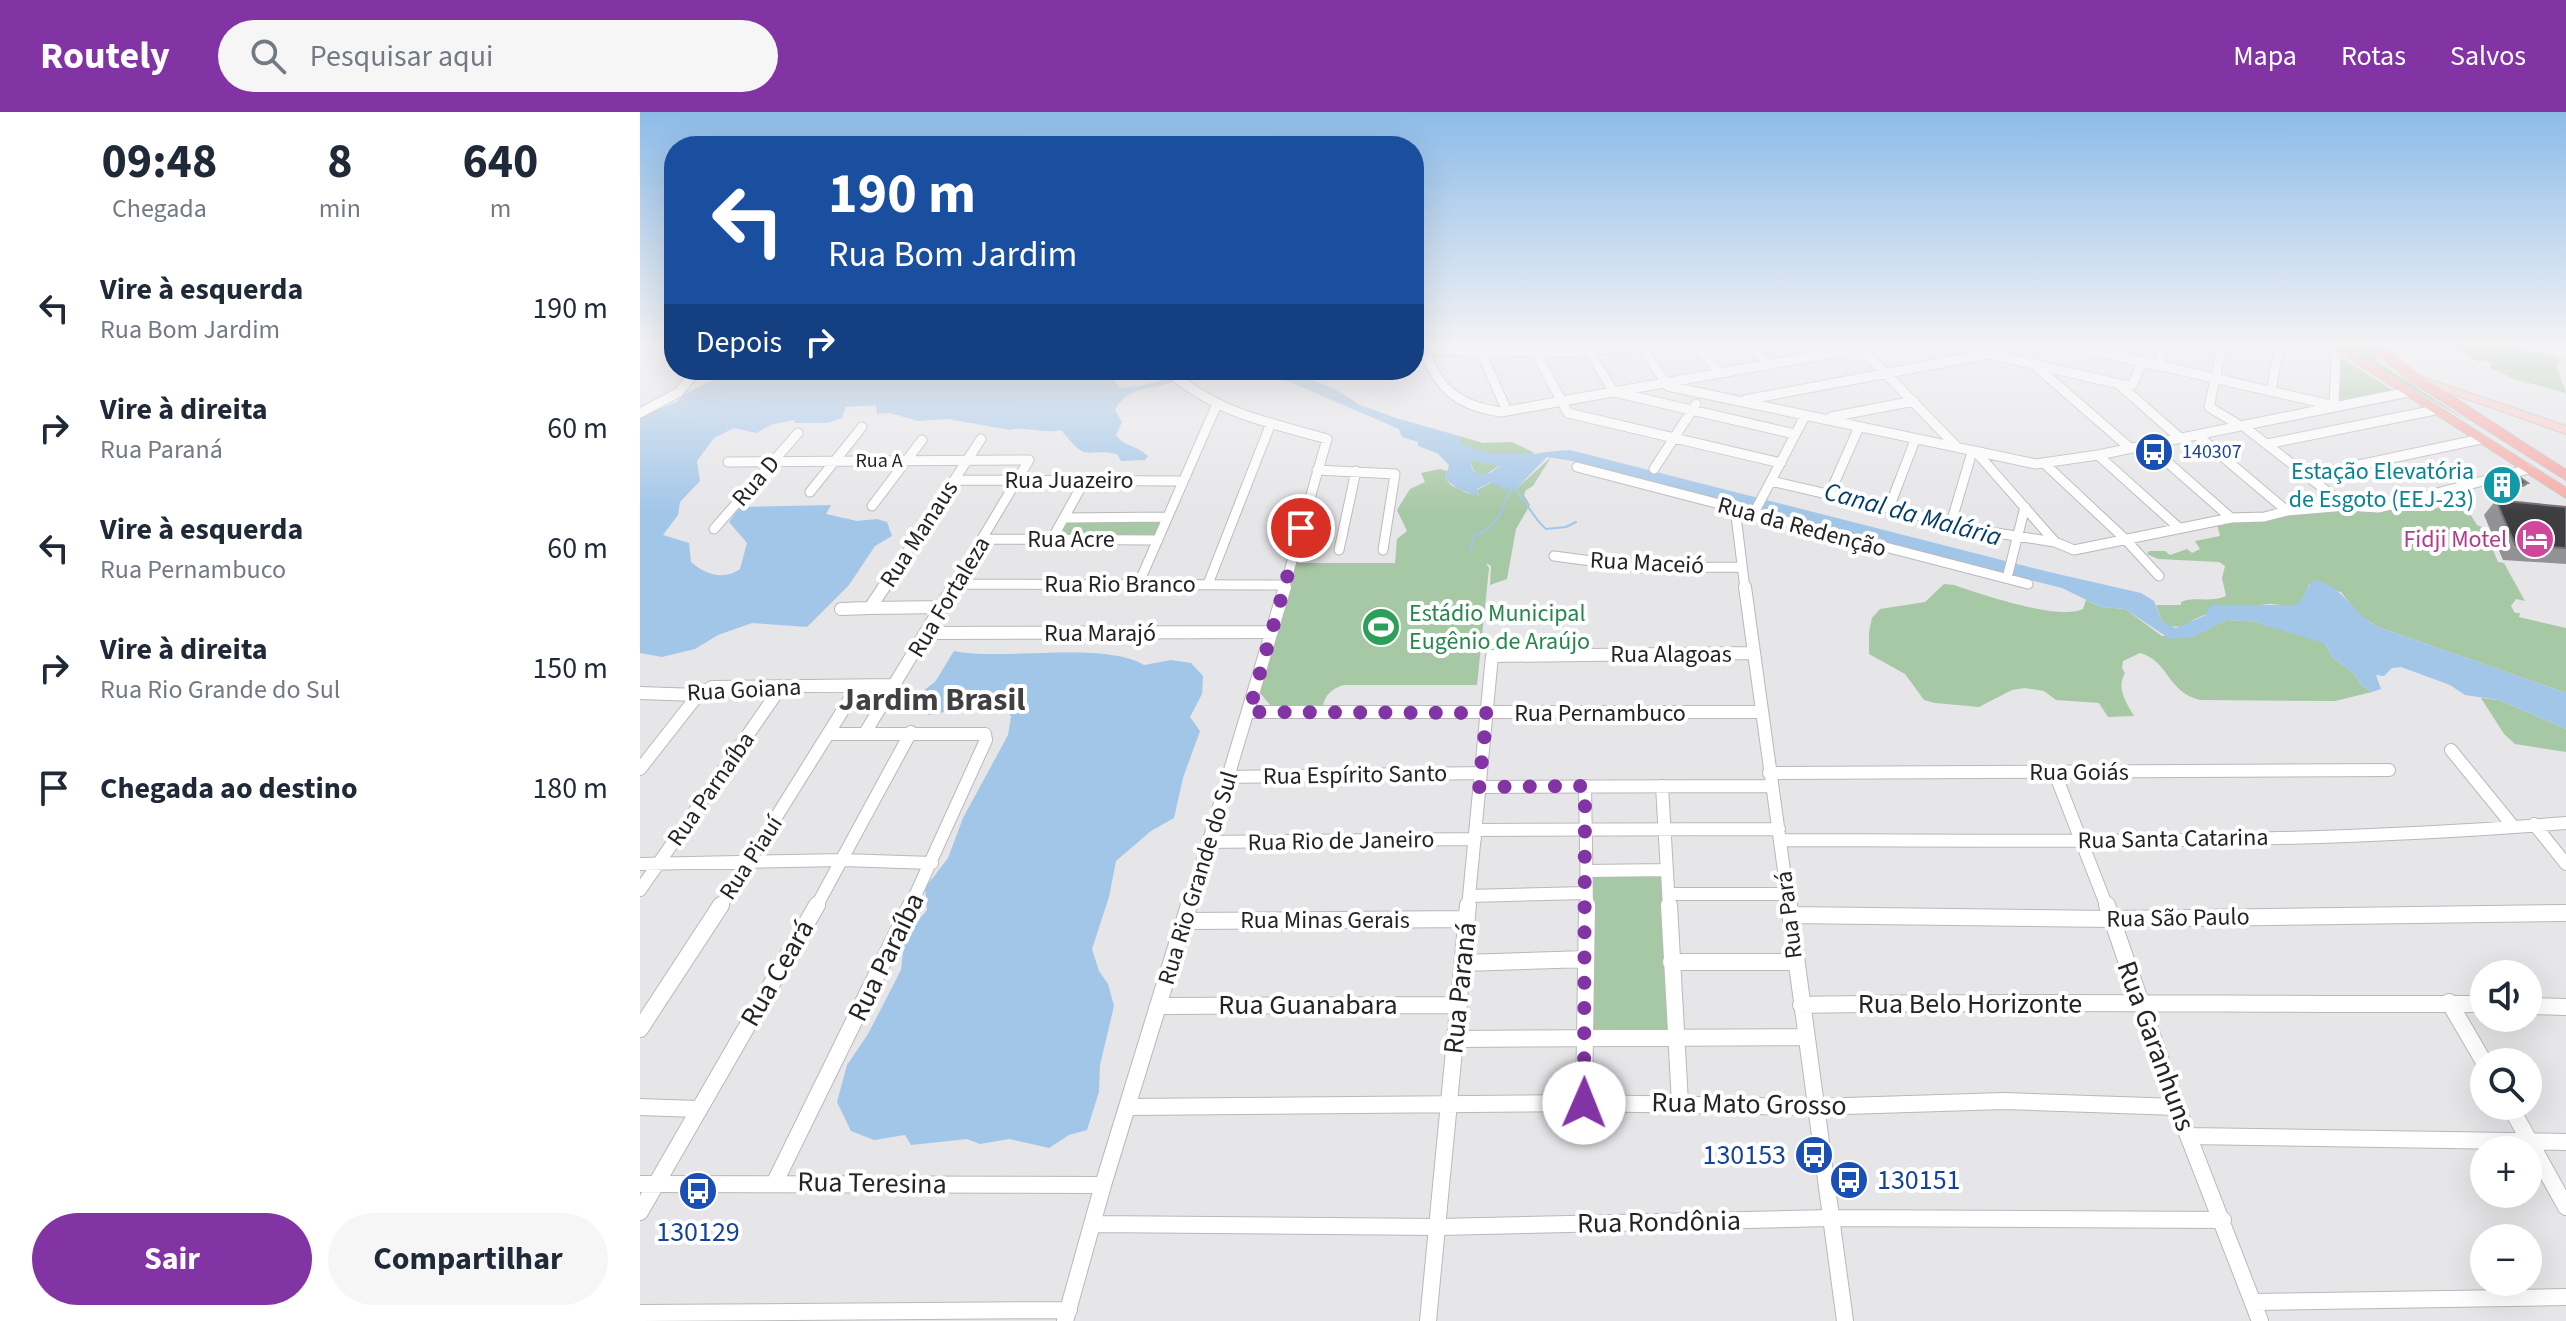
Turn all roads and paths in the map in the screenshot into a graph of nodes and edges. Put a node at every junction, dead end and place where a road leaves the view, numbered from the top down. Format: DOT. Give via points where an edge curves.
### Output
graph roads {
  1 [pos="665,399"];
  2 [pos="1209,399"];
  3 [pos="1458,399"];
  4 [pos="1499,399"];
  5 [pos="1575,399"];
  6 [pos="1646,399"];
  7 [pos="1699,399"];
  8 [pos="1730,399"];
  9 [pos="1747,399"];
  10 [pos="2074,399"];
  11 [pos="2136,399"];
  12 [pos="2210,399"];
  13 [pos="2308,399"];
  14 [pos="2333,399"];
  15 [pos="2365,399"];
  16 [pos="2419,399"];
  17 [pos="2442,399"];
  18 [pos="2477,399"];
  19 [pos="1738,401"];
  20 [pos="1914,401"];
  21 [pos="1562,402"];
  22 [pos="1217,404"];
  23 [pos="2333,405"];
  24 [pos="1692,410"];
  25 [pos="2435,410"];
  26 [pos="1504,412"];
  27 [pos="640,413"];
  28 [pos="2516,413"];
  29 [pos="1805,416"];
  30 [pos="1823,419"];
  31 [pos="1271,423"];
  32 [pos="862,427"];
  33 [pos="1859,427"];
  34 [pos="2243,427"];
  35 [pos="2566,430"];
  36 [pos="2484,432"];
  37 [pos="798,433"];
  38 [pos="1795,434"];
  39 [pos="2197,435"];
  40 [pos="2180,438"];
  41 [pos="981,439"];
  42 [pos="1675,439"];
  43 [pos="922,440"];
  44 [pos="1915,440"];
  45 [pos="2267,444"];
  46 [pos="2148,445"];
  47 [pos="1958,448"];
  48 [pos="2130,448"];
  49 [pos="1974,452"];
  50 [pos="2098,455"];
  51 [pos="967,460"];
  52 [pos="1029,460"];
  53 [pos="836,461"];
  54 [pos="906,461"];
  55 [pos="728,462"];
  56 [pos="774,462"];
  57 [pos="1781,463"];
  58 [pos="2045,464"];
  59 [pos="1577,467"];
  60 [pos="1654,469"];
  61 [pos="2529,469"];
  62 [pos="1317,470"];
  63 [pos="1356,471"];
  64 [pos="2307,476"];
  65 [pos="2566,476"];
  66 [pos="955,480"];
  67 [pos="1019,480"];
  68 [pos="1085,480"];
  69 [pos="1183,481"];
  70 [pos="1771,481"];
  71 [pos="810,492"];
  72 [pos="2566,494"];
  73 [pos="1829,495"];
  74 [pos="872,506"];
  75 [pos="2346,506"];
  76 [pos="2025,507"];
  77 [pos="1735,508"];
  78 [pos="1889,508"];
  79 [pos="2287,511"];
  80 [pos="1754,513"];
  81 [pos="1167,517"];
  82 [pos="1064,518"];
  83 [pos="2231,518"];
  84 [pos="1951,523"];
  85 [pos="2178,527"];
  86 [pos="714,529"];
  87 [pos="2016,537"];
  88 [pos="984,539"];
  89 [pos="1052,539"];
  90 [pos="2125,539"];
  91 [pos="1158,540"];
  92 [pos="2055,542"];
  93 [pos="1339,550"];
  94 [pos="1383,550"];
  95 [pos="1554,556"];
  96 [pos="1740,567"];
  97 [pos="2159,576"];
  98 [pos="2007,577"];
  99 [pos="956,584"];
  100 [pos="1208,584"];
  101 [pos="2028,584"];
  102 [pos="1138,585"];
  103 [pos="1284,585"];
  104 [pos="943,607"];
  105 [pos="870,608"];
  106 [pos="841,609"];
  107 [pos="1272,632"];
  108 [pos="927,633"];
  109 [pos="1753,653"];
  110 [pos="1492,655"];
  111 [pos="896,685"];
  112 [pos="858,686"];
  113 [pos="781,687"];
  114 [pos="640,693"];
  115 [pos="698,695"];
  116 [pos="1249,712"];
  117 [pos="1760,712"];
  118 [pos="1487,713"];
  119 [pos="911,732"];
  120 [pos="865,733"];
  121 [pos="829,734"];
  122 [pos="2451,750"];
  123 [pos="640,769"];
  124 [pos="2389,770"];
  125 [pos="2054,771"];
  126 [pos="1229,777"];
  127 [pos="1770,779"];
  128 [pos="1480,780"];
  129 [pos="1585,786"];
  130 [pos="1662,786"];
  131 [pos="2566,823"];
  132 [pos="2534,824"];
  133 [pos="2512,825"];
  134 [pos="1586,829"];
  135 [pos="1665,830"];
  136 [pos="1780,834"];
  137 [pos="1475,835"];
  138 [pos="2080,841"];
  139 [pos="1207,842"];
  140 [pos="843,860"];
  141 [pos="749,862"];
  142 [pos="932,863"];
  143 [pos="640,864"];
  144 [pos="659,864"];
  145 [pos="2566,864"];
  146 [pos="1666,870"];
  147 [pos="1587,871"];
  148 [pos="640,890"];
  149 [pos="1586,893"];
  150 [pos="1668,894"];
  151 [pos="1787,894"];
  152 [pos="1469,896"];
  153 [pos="2566,913"];
  154 [pos="1790,915"];
  155 [pos="1467,919"];
  156 [pos="2112,919"];
  157 [pos="1184,921"];
  158 [pos="1586,959"];
  159 [pos="1671,962"];
  160 [pos="1795,962"];
  161 [pos="1463,963"];
  162 [pos="2449,1002"];
  163 [pos="2470,1003"];
  164 [pos="1459,1005"];
  165 [pos="1801,1005"];
  166 [pos="2140,1005"];
  167 [pos="1158,1006"];
  168 [pos="2542,1006"];
  169 [pos="2566,1007"];
  170 [pos="640,1029"];
  171 [pos="1586,1036"];
  172 [pos="1805,1037"];
  173 [pos="1455,1039"];
  174 [pos="1677,1040"];
  175 [pos="2476,1048"];
  176 [pos="1584,1103"];
  177 [pos="1680,1103"];
  178 [pos="1449,1104"];
  179 [pos="640,1107"];
  180 [pos="1128,1107"];
  181 [pos="1814,1107"];
  182 [pos="2177,1107"];
  183 [pos="697,1109"];
  184 [pos="2188,1136"];
  185 [pos="2470,1141"];
  186 [pos="2542,1142"];
  187 [pos="2566,1142"];
  188 [pos="2542,1162"];
  189 [pos="775,1182"];
  190 [pos="648,1184"];
  191 [pos="1103,1185"];
  192 [pos="2566,1207"];
  193 [pos="640,1212"];
  194 [pos="1830,1218"];
  195 [pos="2223,1220"];
  196 [pos="1094,1224"];
  197 [pos="1439,1227"];
  198 [pos="2566,1297"];
  199 [pos="2253,1302"];
  200 [pos="640,1313"];
  201 [pos="1067,1316"];
  202 [pos="1428,1321"];
  203 [pos="1845,1321"];
  204 [pos="2260,1321"];
  1 -- 27 [label="street"];
  2 -- 22 [label="street"];
  3 -- 26 [label="street"];
  4 -- 26 [label="street"];
  5 -- 21 [label="street"];
  6 -- 24 [label="street"];
  7 -- 24 [label="street"];
  8 -- 19 [label="street"];
  9 -- 19 [label="street"];
  10 -- 48 [label="street"];
  11 -- 40 [label="street"];
  12 -- 34 [label="street" via="2209,409"];
  13 -- 23 [label="street"];
  14 -- 23 [label="street"];
  15 -- 23 [label="street"];
  16 -- 25 [label="highway"];
  17 -- 36 [label="highway"];
  18 -- 28 [label="main road"];
  19 -- 29 [label="street"];
  20 -- 30 [label="street"];
  20 -- 47 [label="street"];
  21 -- 26 [label="street"];
  21 -- 42 [label="street" via="1568,413"];
  22 -- 31 [label="street"];
  22 -- 69 [label="street"];
  23 -- 34 [label="street"];
  24 -- 38 [label="street"];
  24 -- 42 [label="street"];
  25 -- 36 [label="highway"];
  25 -- 45 [label="street"];
  28 -- 35 [label="main road"];
  28 -- 36 [label="main road" via="2487,417"];
  29 -- 30 [label="street"];
  29 -- 38 [label="street"];
  30 -- 33 [label="street"];
  31 -- 62 [label="street, Rua Rio Grande do Sul" via="1327,439"];
  31 -- 100 [label="street"];
  32 -- 53 [label="street"];
  33 -- 44 [label="street"];
  33 -- 73 [label="street"];
  34 -- 39 [label="street"];
  34 -- 45 [label="street"];
  36 -- 61 [label="highway"];
  36 -- 64 [label="street"];
  36 -- 65 [label="highway"];
  37 -- 56 [label="street, Rua D"];
  38 -- 57 [label="street"];
  39 -- 40 [label="street"];
  39 -- 79 [label="street"];
  40 -- 46 [label="street"];
  41 -- 51 [label="street, Rua Manaus"];
  42 -- 57 [label="street"];
  42 -- 60 [label="street"];
  43 -- 54 [label="street"];
  44 -- 47 [label="street"];
  44 -- 78 [label="street"];
  45 -- 64 [label="street"];
  46 -- 48 [label="street"];
  46 -- 83 [label="street"];
  47 -- 49 [label="street"];
  48 -- 50 [label="street"];
  49 -- 58 [label="street"];
  49 -- 76 [label="street"];
  49 -- 84 [label="street"];
  50 -- 58 [label="street"];
  50 -- 85 [label="street"];
  51 -- 52 [label="street, Rua A"];
  51 -- 54 [label="street, Rua A"];
  51 -- 66 [label="street, Rua Manaus"];
  52 -- 67 [label="street, Rua Fortaleza"];
  53 -- 54 [label="street, Rua A"];
  53 -- 56 [label="street, Rua A"];
  53 -- 71 [label="street"];
  54 -- 74 [label="street"];
  55 -- 56 [label="street, Rua A"];
  56 -- 86 [label="street, Rua D"];
  57 -- 70 [label="street"];
  58 -- 90 [label="street"];
  59 -- 77 [label="street, Rua da Redenção"];
  61 -- 72 [label="highway"];
  61 -- 75 [label="street" via="2401,503"];
  62 -- 63 [label="street"];
  62 -- 103 [label="street, Rua Rio Grande do Sul"];
  63 -- 93 [label="street"];
  63 -- 94 [label="street" via="1396,476"];
  64 -- 75 [label="street"];
  66 -- 67 [label="street, Rua Juazeiro"];
  66 -- 105 [label="street, Rua Manaus"];
  67 -- 68 [label="street, Rua Juazeiro"];
  67 -- 88 [label="street, Rua Fortaleza"];
  68 -- 69 [label="street, Rua Juazeiro"];
  68 -- 82 [label="street"];
  69 -- 81 [label="street"];
  70 -- 73 [label="street"];
  70 -- 80 [label="street"];
  73 -- 78 [label="street"];
  75 -- 79 [label="street"];
  76 -- 87 [label="street"];
  76 -- 92 [label="street"];
  77 -- 80 [label="street, Rua da Redenção"];
  77 -- 96 [label="street, Rua Pará"];
  78 -- 84 [label="street"];
  79 -- 83 [label="street"];
  80 -- 98 [label="street, Rua da Redenção"];
  81 -- 82 [label="street"];
  81 -- 91 [label="street"];
  82 -- 89 [label="street"];
  83 -- 85 [label="street"];
  84 -- 87 [label="street"];
  85 -- 90 [label="street"];
  87 -- 92 [label="street"];
  87 -- 98 [label="street"];
  88 -- 89 [label="street, Rua Acre"];
  88 -- 99 [label="street, Rua Fortaleza"];
  89 -- 91 [label="street, Rua Acre"];
  90 -- 92 [label="street" via="2074,550"];
  90 -- 97 [label="street"];
  91 -- 102 [label="street"];
  95 -- 96 [label="street, Rua Maceió" via="1644,568"];
  96 -- 109 [label="street, Rua Pará"];
  98 -- 101 [label="street, Rua da Redenção"];
  99 -- 102 [label="street, Rua Rio Branco"];
  99 -- 104 [label="street, Rua Fortaleza"];
  100 -- 102 [label="street, Rua Rio Branco"];
  100 -- 103 [label="street, Rua Rio Branco"];
  103 -- 107 [label="street, Rua Rio Grande do Sul"];
  104 -- 105 [label="street, Rua Manaus"];
  104 -- 108 [label="street, Rua Fortaleza"];
  105 -- 106 [label="street"];
  107 -- 108 [label="street, Rua Marajó"];
  107 -- 116 [label="street, Rua Rio Grande do Sul"];
  108 -- 111 [label="street, Rua Fortaleza"];
  109 -- 110 [label="street, Rua Alagoas"];
  109 -- 117 [label="street, Rua Pará"];
  110 -- 118 [label="street, Rua Paraná"];
  111 -- 112 [label="street, Rua Goiana"];
  111 -- 120 [label="street, Rua Fortaleza"];
  112 -- 113 [label="street, Rua Goiana"];
  112 -- 121 [label="street, Rua Piauí"];
  113 -- 115 [label="street, Rua Goiana" via="712,687"];
  113 -- 144 [label="street, Rua Parnaíba"];
  114 -- 115 [label="street, Rua Goiana"];
  115 -- 123 [label="street"];
  116 -- 118 [label="street, Rua Pernambuco"];
  116 -- 126 [label="street, Rua Rio Grande do Sul"];
  117 -- 118 [label="street, Rua Pernambuco"];
  117 -- 127 [label="street, Rua Pará"];
  118 -- 128 [label="street, Rua Paraná"];
  119 -- 120 [label="street"];
  119 -- 140 [label="street, Rua Ceará"];
  119 -- 142 [label="street, Rua Paraíba" via="980,732 986,740"];
  120 -- 121 [label="street"];
  121 -- 141 [label="street, Rua Piauí"];
  122 -- 133 [label="street"];
  124 -- 125 [label="street, Rua Goiás"];
  125 -- 127 [label="street, Rua Goiás"];
  125 -- 138 [label="street, Rua Garanhuns"];
  126 -- 128 [label="street, Rua Espírito Santo"];
  126 -- 139 [label="street, Rua Rio Grande do Sul"];
  127 -- 130 [label="street, Rua Goiás"];
  127 -- 136 [label="street, Rua Pará"];
  128 -- 129 [label="street, Rua Espírito Santo"];
  128 -- 137 [label="street, Rua Paraná"];
  129 -- 130 [label="street, Rua Espírito Santo"];
  129 -- 134 [label="street"];
  130 -- 135 [label="street"];
  131 -- 132 [label="street, Rua Santa Catarina"];
  132 -- 133 [label="street, Rua Santa Catarina"];
  132 -- 145 [label="street"];
  133 -- 138 [label="street, Rua Santa Catarina" via="2438,834"];
  134 -- 135 [label="street, Rua Rio de Janeiro"];
  134 -- 137 [label="street, Rua Rio de Janeiro"];
  134 -- 147 [label="street"];
  135 -- 136 [label="street, Rua Santa Catarina"];
  135 -- 146 [label="street"];
  136 -- 138 [label="street, Rua Santa Catarina"];
  136 -- 151 [label="street, Rua Pará"];
  137 -- 139 [label="street, Rua Rio de Janeiro"];
  137 -- 152 [label="street, Rua Paraná"];
  138 -- 156 [label="street, Rua Garanhuns"];
  139 -- 157 [label="street, Rua Rio Grande do Sul"];
  140 -- 141 [label="street"];
  140 -- 142 [label="street"];
  140 -- 183 [label="street, Rua Ceará"];
  141 -- 144 [label="street"];
  141 -- 170 [label="street, Rua Piauí"];
  142 -- 189 [label="street, Rua Paraíba"];
  143 -- 144 [label="street"];
  144 -- 148 [label="street, Rua Parnaíba"];
  146 -- 147 [label="street"];
  146 -- 150 [label="street"];
  147 -- 149 [label="street"];
  149 -- 152 [label="street"];
  149 -- 158 [label="street"];
  150 -- 151 [label="street"];
  150 -- 159 [label="street"];
  151 -- 154 [label="street, Rua Pará"];
  152 -- 155 [label="street, Rua Paraná"];
  153 -- 156 [label="street, Rua São Paulo"];
  154 -- 156 [label="street, Rua São Paulo"];
  154 -- 160 [label="street, Rua Pará"];
  155 -- 157 [label="street, Rua Minas Gerais"];
  155 -- 161 [label="street, Rua Paraná"];
  156 -- 166 [label="street, Rua Garanhuns"];
  157 -- 167 [label="street, Rua Rio Grande do Sul"];
  158 -- 161 [label="street"];
  158 -- 171 [label="street"];
  159 -- 160 [label="street"];
  159 -- 174 [label="street"];
  160 -- 165 [label="street, Rua Pará"];
  161 -- 164 [label="street, Rua Paraná"];
  162 -- 163 [label="street, Rua Belo Horizonte"];
  162 -- 166 [label="street, Rua Belo Horizonte"];
  162 -- 175 [label="street"];
  164 -- 167 [label="street, Rua Guanabara"];
  164 -- 173 [label="street, Rua Paraná"];
  165 -- 166 [label="street, Rua Belo Horizonte"];
  165 -- 172 [label="street, Rua Pará"];
  166 -- 182 [label="street, Rua Garanhuns"];
  167 -- 180 [label="street, Rua Rio Grande do Sul"];
  168 -- 169 [label="street"];
  171 -- 173 [label="street"];
  171 -- 174 [label="street"];
  171 -- 176 [label="street"];
  172 -- 174 [label="street"];
  172 -- 181 [label="street, Rua Pará"];
  173 -- 178 [label="street, Rua Paraná"];
  174 -- 177 [label="street"];
  176 -- 177 [label="street, Rua Mato Grosso"];
  176 -- 178 [label="street, Rua Mato Grosso"];
  177 -- 181 [label="street, Rua Mato Grosso"];
  178 -- 180 [label="street, Rua Mato Grosso"];
  178 -- 197 [label="street, Rua Paraná"];
  179 -- 183 [label="street"];
  180 -- 191 [label="street, Rua Rio Grande do Sul"];
  181 -- 182 [label="street, Rua Mato Grosso" via="2004,1101"];
  181 -- 194 [label="street, Rua Pará"];
  182 -- 184 [label="street, Rua Garanhuns"];
  183 -- 190 [label="street, Rua Ceará"];
  184 -- 185 [label="street"];
  184 -- 195 [label="street, Rua Garanhuns"];
  186 -- 187 [label="street"];
  188 -- 192 [label="street"];
  189 -- 190 [label="street, Rua Teresina"];
  189 -- 191 [label="street, Rua Teresina"];
  190 -- 193 [label="street, Rua Ceará"];
  191 -- 196 [label="street, Rua Rio Grande do Sul"];
  194 -- 195 [label="street, Rua Rondônia"];
  194 -- 197 [label="street, Rua Rondônia"];
  194 -- 203 [label="street, Rua Pará"];
  195 -- 199 [label="street, Rua Garanhuns"];
  196 -- 197 [label="street, Rua Rondônia"];
  196 -- 201 [label="street, Rua Rio Grande do Sul"];
  197 -- 202 [label="street, Rua Paraná"];
  198 -- 199 [label="street"];
  199 -- 204 [label="street, Rua Garanhuns"];
  200 -- 201 [label="street"];
}
